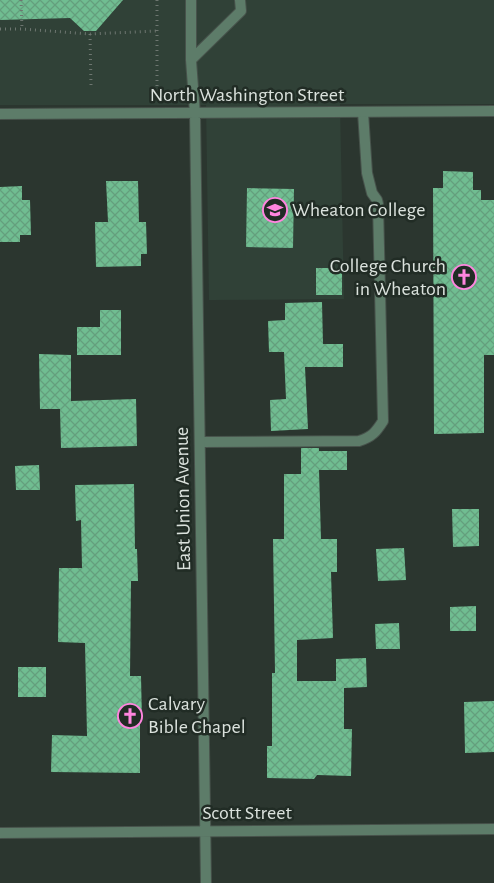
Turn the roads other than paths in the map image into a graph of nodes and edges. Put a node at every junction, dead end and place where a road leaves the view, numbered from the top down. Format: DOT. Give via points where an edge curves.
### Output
graph roads {
  1 [pos="191,0"];
  2 [pos="240,0"];
  3 [pos="191,60"];
  4 [pos="494,111"];
  5 [pos="363,112"];
  6 [pos="0,114"];
  7 [pos="195,114"];
  8 [pos="200,442"];
  9 [pos="494,829"];
  10 [pos="205,831"];
  11 [pos="0,833"];
  12 [pos="206,883"];
  1 -- 3 [label="street, East Union Avenue"];
  2 -- 3 [label="street" via="240,10"];
  3 -- 7 [label="street, East Union Avenue"];
  4 -- 5 [label="street, North Washington Street"];
  5 -- 7 [label="street, North Washington Street"];
  5 -- 8 [label="street" via="367,173 378,204 383,420 376,432 359,441"];
  6 -- 7 [label="street, North Washington Street"];
  7 -- 8 [label="street, East Union Avenue"];
  8 -- 10 [label="street, East Union Avenue"];
  9 -- 10 [label="street, Scott Street"];
  10 -- 11 [label="street, Scott Street"];
  10 -- 12 [label="street, East Union Avenue"];
}
